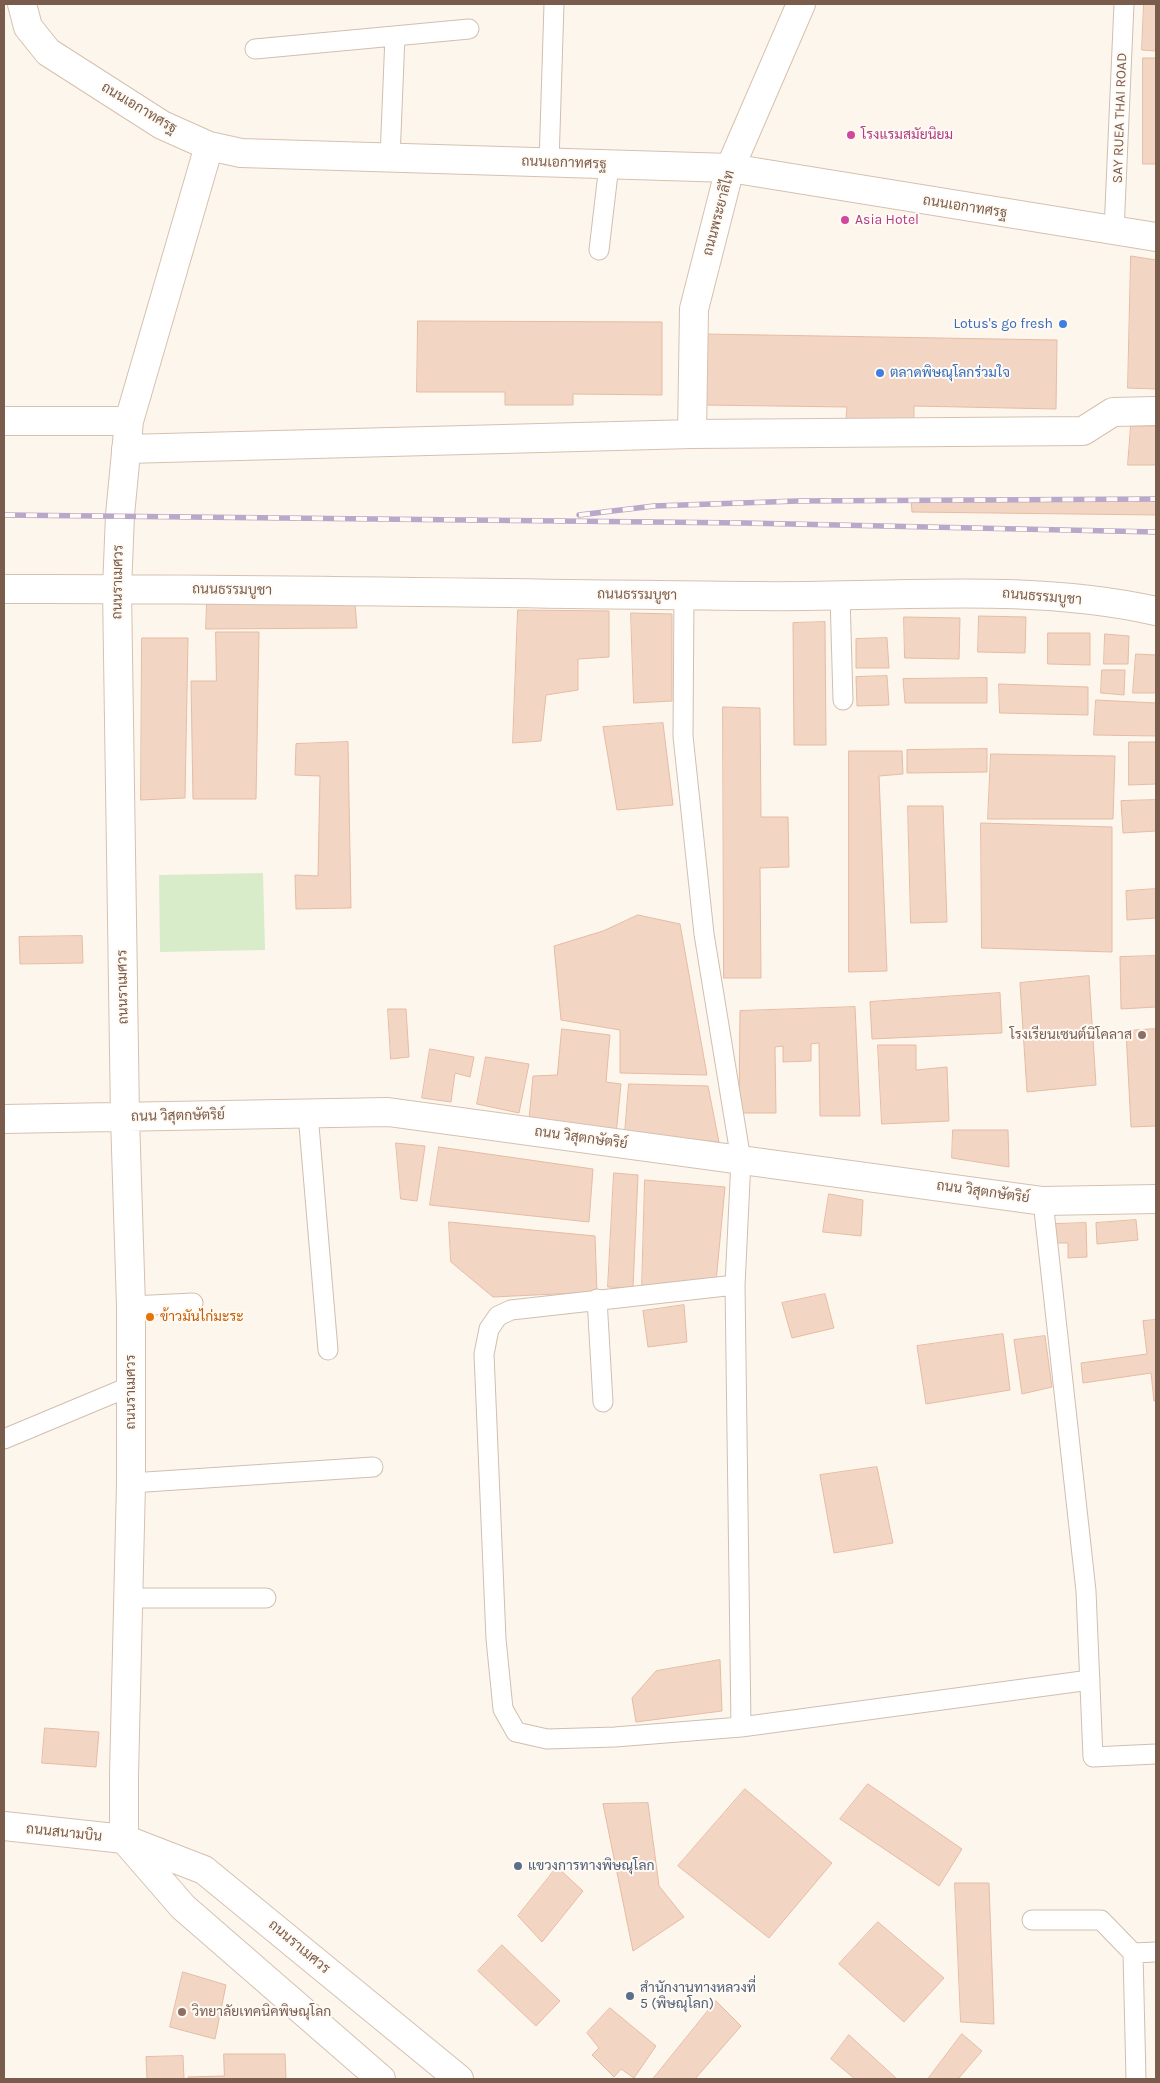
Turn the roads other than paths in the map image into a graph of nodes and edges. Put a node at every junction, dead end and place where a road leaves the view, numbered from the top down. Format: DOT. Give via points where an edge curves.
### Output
graph roads {
  1 [pos="22,4"];
  2 [pos="554,4"];
  3 [pos="801,4"];
  4 [pos="1124,4"];
  5 [pos="469,29"];
  6 [pos="395,36"];
  7 [pos="255,49"];
  8 [pos="209,146"];
  9 [pos="390,158"];
  10 [pos="549,163"];
  11 [pos="609,165"];
  12 [pos="730,168"];
  13 [pos="1114,231"];
  14 [pos="1156,237"];
  15 [pos="599,250"];
  16 [pos="1156,411"];
  17 [pos="4,422"];
  18 [pos="129,422"];
  19 [pos="692,434"];
  20 [pos="126,449"];
  21 [pos="4,589"];
  22 [pos="116,589"];
  23 [pos="684,596"];
  24 [pos="840,596"];
  25 [pos="1156,611"];
  26 [pos="843,700"];
  27 [pos="308,1114"];
  28 [pos="125,1117"];
  29 [pos="4,1119"];
  30 [pos="741,1160"];
  31 [pos="1156,1199"];
  32 [pos="1043,1200"];
  33 [pos="735,1285"];
  34 [pos="597,1299"];
  35 [pos="193,1303"];
  36 [pos="131,1306"];
  37 [pos="328,1350"];
  38 [pos="131,1386"];
  39 [pos="603,1402"];
  40 [pos="4,1439"];
  41 [pos="373,1467"];
  42 [pos="131,1483"];
  43 [pos="128,1598"];
  44 [pos="266,1598"];
  45 [pos="1090,1680"];
  46 [pos="741,1727"];
  47 [pos="1156,1754"];
  48 [pos="4,1826"];
  49 [pos="124,1839"];
  50 [pos="1032,1920"];
  51 [pos="1156,1952"];
  52 [pos="1133,1953"];
  53 [pos="455,2078"];
  54 [pos="381,2079"];
  55 [pos="1136,2079"];
  1 -- 8 [label="main road, ถนนเอกาทศรฐ" via="28,27 48,52 162,125"];
  2 -- 10 [label="street"];
  3 -- 12 [label="main road, ถนนพระยาลิไท"];
  4 -- 13 [label="street, SAY RUEA THAI ROAD"];
  5 -- 6 [label="street"];
  6 -- 7 [label="street"];
  6 -- 9 [label="street"];
  8 -- 9 [label="main road, ถนนเอกาทศรฐ" via="241,153"];
  8 -- 18 [label="main road, ถนนราเมศวร"];
  9 -- 10 [label="main road, ถนนเอกาทศรฐ"];
  10 -- 11 [label="main road, ถนนเอกาทศรฐ"];
  11 -- 12 [label="main road, ถนนเอกาทศรฐ"];
  11 -- 15 [label="street"];
  12 -- 13 [label="main road, ถนนเอกาทศรฐ"];
  12 -- 19 [label="main road, ถนนพระยาลิไท" via="694,309"];
  13 -- 14 [label="main road, ถนนเอกาทศรฐ"];
  16 -- 19 [label="main road" via="1113,412 1083,430"];
  17 -- 18 [label="main road"];
  18 -- 20 [label="main road, ถนนราเมศวร"];
  19 -- 20 [label="main road"];
  20 -- 22 [label="main road, ถนนราเมศวร"];
  21 -- 22 [label="main road, ถนนธรรมบูชา"];
  22 -- 23 [label="main road, ถนนธรรมบูชา"];
  22 -- 28 [label="main road, ถนนราเมศวร"];
  23 -- 24 [label="main road, ถนนธรรมบูชา"];
  23 -- 30 [label="street" via="683,736 704,934"];
  24 -- 25 [label="main road, ถนนธรรมบูชา" via="1001,593 1126,604"];
  24 -- 26 [label="street"];
  27 -- 28 [label="main road, ถนน วิสุตกษัตริย์"];
  27 -- 30 [label="main road, ถนน วิสุตกษัตริย์" via="388,1112"];
  27 -- 37 [label="street"];
  28 -- 29 [label="main road, ถนน วิสุตกษัตริย์"];
  28 -- 36 [label="main road, ถนนราเมศวร"];
  30 -- 32 [label="main road, ถนน วิสุตกษัตริย์"];
  30 -- 33 [label="street"];
  31 -- 32 [label="main road, ถนน วิสุตกษัตริย์"];
  32 -- 45 [label="street" via="1086,1591"];
  33 -- 34 [label="street"];
  33 -- 46 [label="street"];
  34 -- 39 [label="street"];
  34 -- 46 [label="street" via="511,1310 498,1316 489,1329 484,1354 485,1395 496,1639 503,1709 516,1732 547,1739"];
  35 -- 36 [label="street"];
  36 -- 38 [label="main road, ถนนราเมศวร"];
  38 -- 40 [label="street"];
  38 -- 42 [label="main road, ถนนราเมศวร"];
  41 -- 42 [label="street"];
  42 -- 43 [label="main road, ถนนราเมศวร"];
  43 -- 44 [label="street"];
  43 -- 49 [label="main road, ถนนราเมศวร"];
  45 -- 46 [label="street"];
  45 -- 47 [label="street" via="1093,1757"];
  48 -- 49 [label="main road, ถนนสนามบิน"];
  49 -- 53 [label="main road, ถนนราเมศวร" via="204,1870"];
  49 -- 54 [label="main road" via="183,1907"];
  50 -- 52 [label="street" via="1102,1920"];
  51 -- 52 [label="street"];
  52 -- 55 [label="street"];
}
